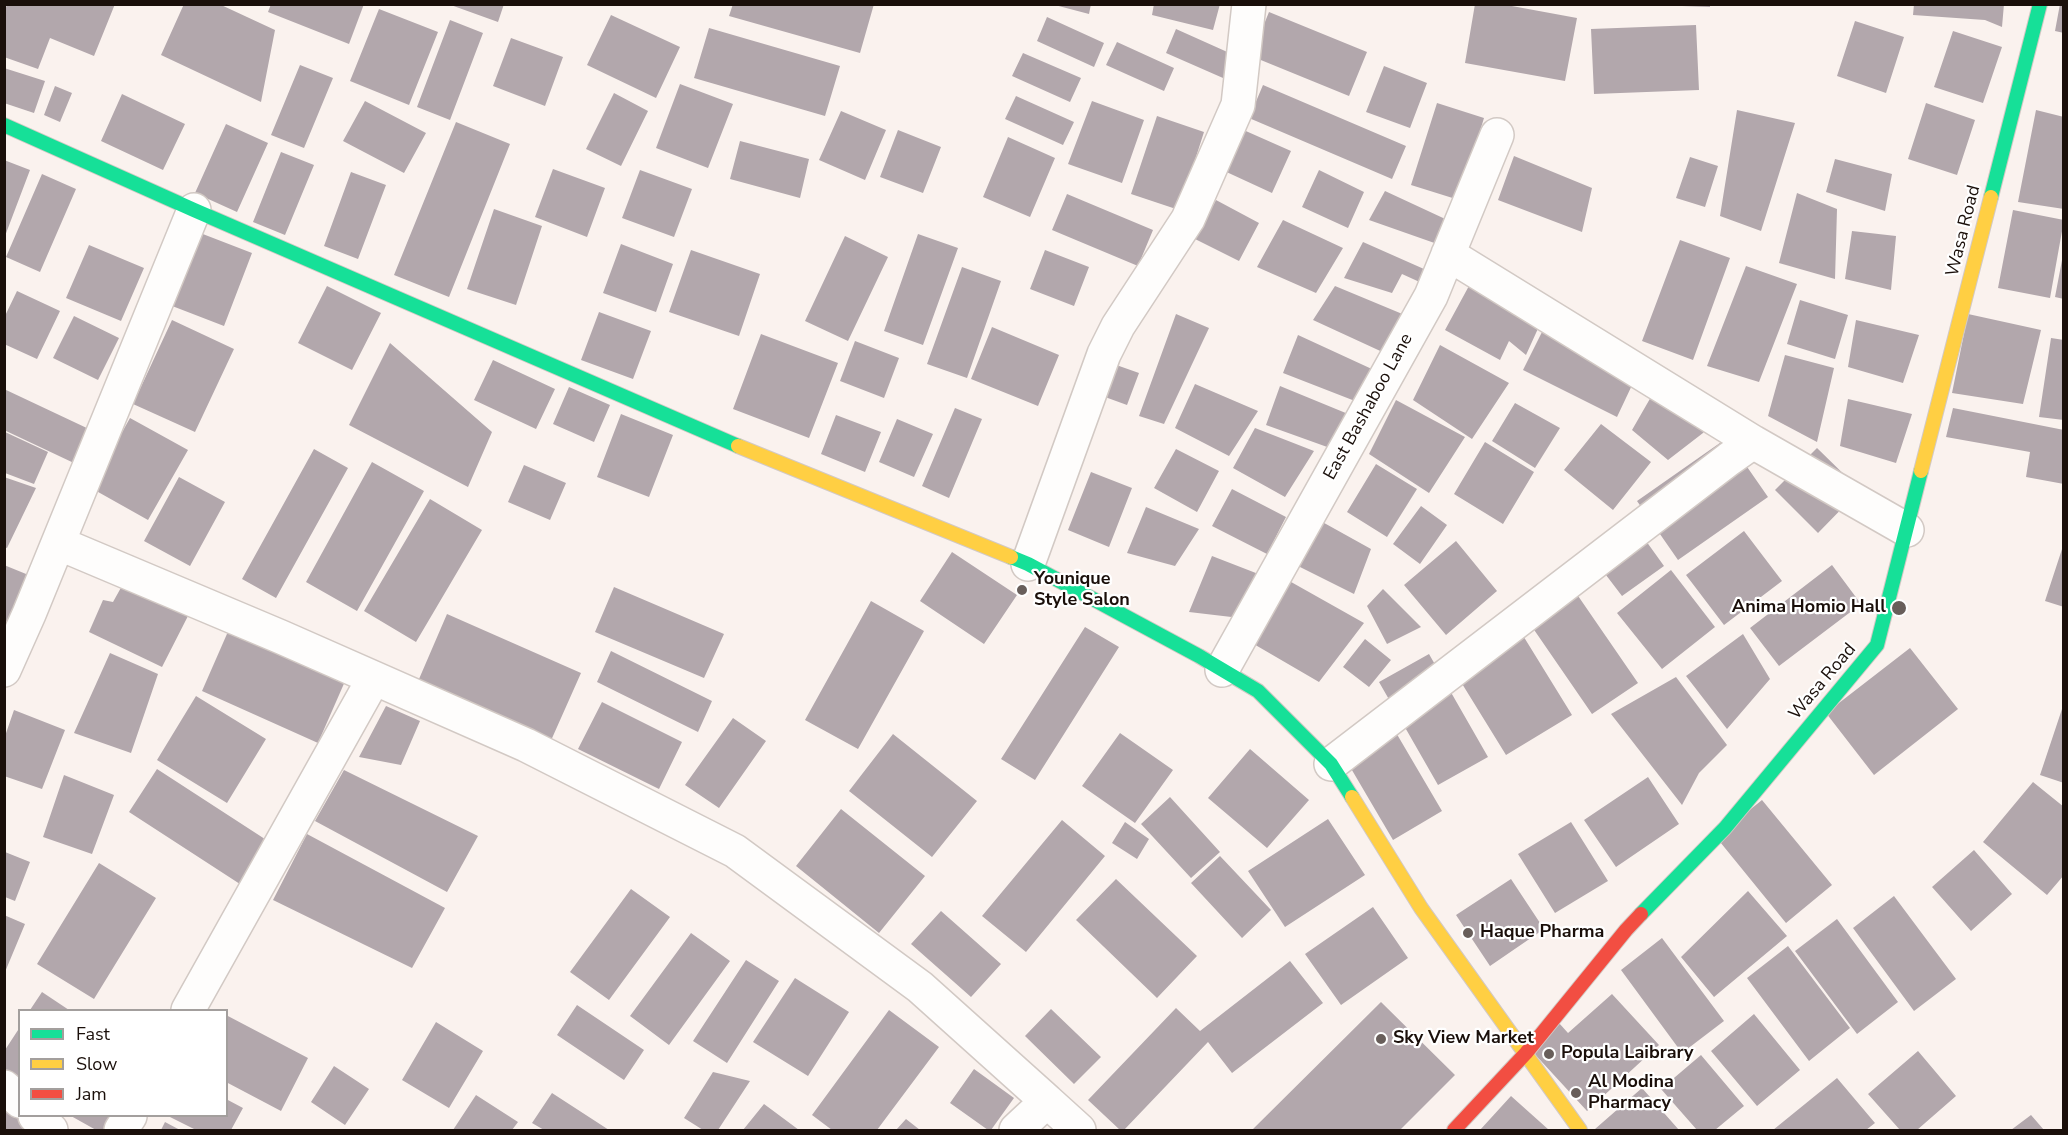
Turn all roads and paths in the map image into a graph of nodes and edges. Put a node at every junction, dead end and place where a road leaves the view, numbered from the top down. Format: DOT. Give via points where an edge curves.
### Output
graph roads {
  1 [pos="1249,4"];
  2 [pos="2040,4"];
  3 [pos="4,125"];
  4 [pos="1497,135"];
  5 [pos="194,210"];
  6 [pos="1448,254"];
  7 [pos="1753,442"];
  8 [pos="1906,530"];
  9 [pos="58,543"];
  10 [pos="1028,564"];
  11 [pos="4,670"];
  12 [pos="1222,670"];
  13 [pos="374,678"];
  14 [pos="1331,764"];
  15 [pos="189,1009"];
  16 [pos="1526,1053"];
  17 [pos="4,1088"];
  18 [pos="18,1099"];
  19 [pos="1047,1101"];
  20 [pos="36,1117"];
  21 [pos="129,1117"];
  22 [pos="51,1131"];
  23 [pos="121,1131"];
  24 [pos="1016,1131"];
  25 [pos="1079,1131"];
  26 [pos="1454,1131"];
  27 [pos="1580,1131"];
  1 -- 10 [label="street" via="1238,105 1188,219 1104,354"];
  2 -- 8 [label="street, Wasa Road"];
  3 -- 5 [label="street"];
  4 -- 6 [label="street, East Bashaboo Lane"];
  5 -- 9 [label="street"];
  5 -- 10 [label="street" via="746,448"];
  6 -- 7 [label="street"];
  6 -- 12 [label="street, East Bashaboo Lane" via="1431,296"];
  7 -- 8 [label="street"];
  7 -- 14 [label="street"];
  8 -- 16 [label="street, Wasa Road" via="1877,645 1725,828 1626,930"];
  9 -- 11 [label="street"];
  9 -- 13 [label="street"];
  10 -- 12 [label="street"];
  12 -- 14 [label="street" via="1258,692"];
  13 -- 15 [label="street"];
  13 -- 19 [label="street" via="526,744 735,851 921,987"];
  14 -- 16 [label="street" via="1420,908"];
  16 -- 26 [label="street, Wasa Road"];
  16 -- 27 [label="street"];
  17 -- 18 [label="street"];
  19 -- 24 [label="street"];
  19 -- 25 [label="street"];
  20 -- 22 [label="street"];
  21 -- 23 [label="street"];
}
